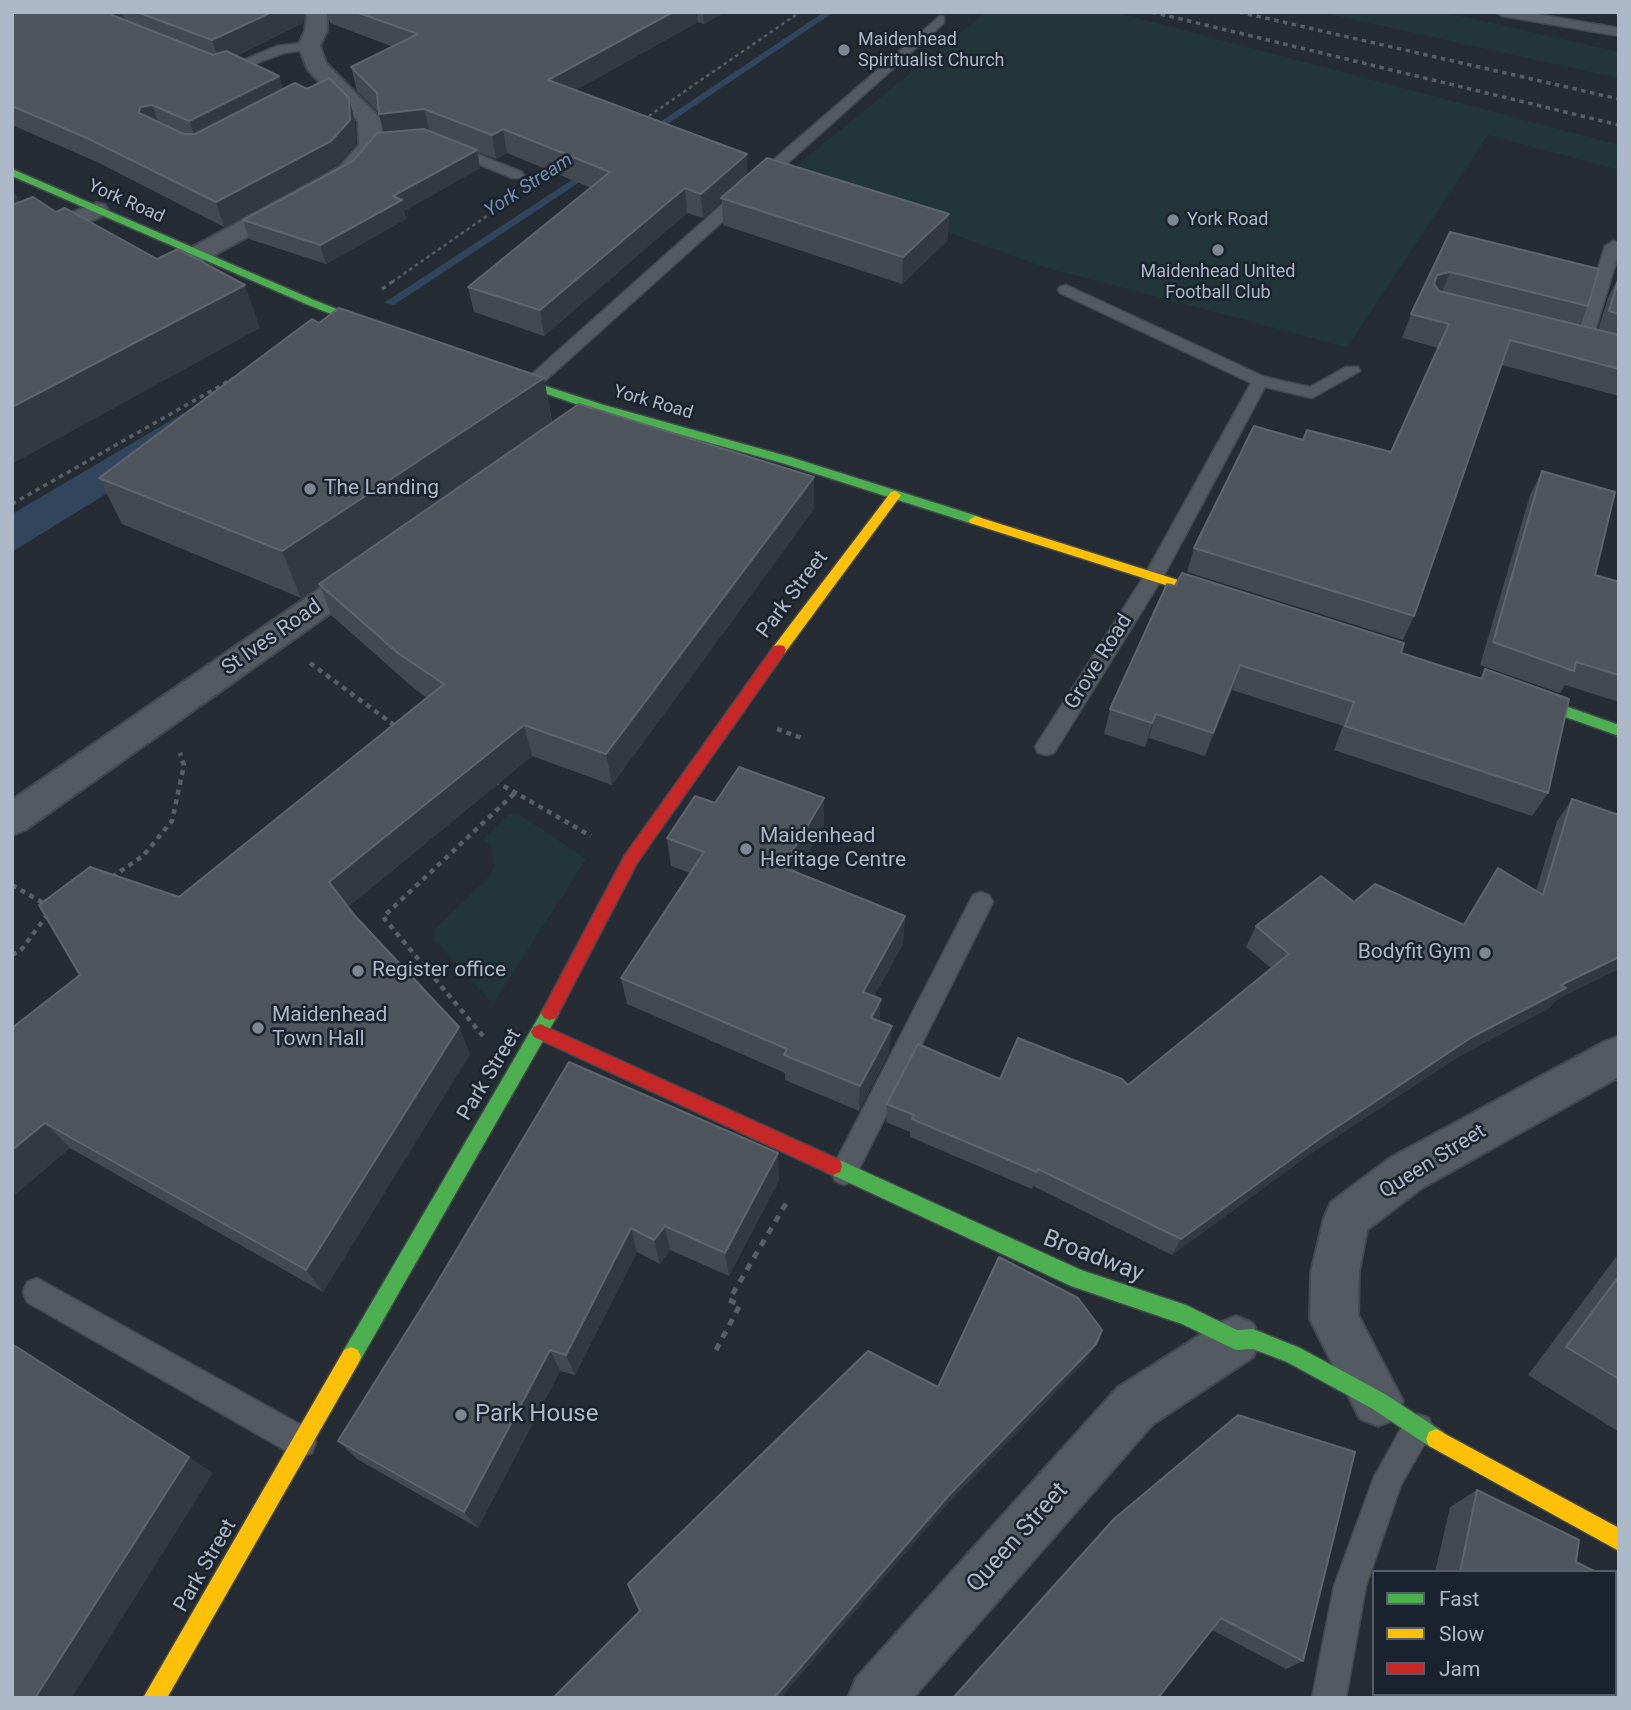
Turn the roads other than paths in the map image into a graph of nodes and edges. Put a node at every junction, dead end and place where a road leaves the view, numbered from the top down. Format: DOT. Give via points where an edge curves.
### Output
graph roads {
  1 [pos="317,12"];
  2 [pos="1503,12"];
  3 [pos="940,20"];
  4 [pos="1619,32"];
  5 [pos="309,46"];
  6 [pos="210,68"];
  7 [pos="442,145"];
  8 [pos="12,172"];
  9 [pos="517,175"];
  10 [pos="96,210"];
  11 [pos="12,246"];
  12 [pos="1614,246"];
  13 [pos="198,254"];
  14 [pos="1066,290"];
  15 [pos="400,337"];
  16 [pos="1583,341"];
  17 [pos="478,366"];
  18 [pos="1352,371"];
  19 [pos="1260,381"];
  20 [pos="530,385"];
  21 [pos="600,408"];
  22 [pos="567,431"];
  23 [pos="895,495"];
  24 [pos="389,556"];
  25 [pos="1153,577"];
  26 [pos="1244,606"];
  27 [pos="1504,689"];
  28 [pos="1619,731"];
  29 [pos="1046,747"];
  30 [pos="12,820"];
  31 [pos="981,902"];
  32 [pos="540,1032"];
  33 [pos="1619,1055"];
  34 [pos="844,1172"];
  35 [pos="37,1292"];
  36 [pos="1237,1340"];
  37 [pos="1378,1401"];
  38 [pos="1418,1429"];
  39 [pos="301,1442"];
  40 [pos="1619,1540"];
  41 [pos="154,1698"];
  42 [pos="876,1698"];
  43 [pos="1329,1698"];
  1 -- 5 [label="street"];
  2 -- 4 [label="lane"];
  3 -- 20 [label="lane"];
  5 -- 6 [label="lane" via="282,49 222,72"];
  5 -- 13 [label="street" via="327,85 369,119 377,145 348,172"];
  7 -- 9 [label="lane"];
  8 -- 10 [label="street, York Road"];
  10 -- 11 [label="street"];
  10 -- 13 [label="street, York Road"];
  12 -- 16 [label="lane"];
  13 -- 15 [label="street, York Road"];
  14 -- 19 [label="lane"];
  17 -- 20 [label="street, York Road"];
  18 -- 19 [label="lane" via="1312,393"];
  19 -- 25 [label="lane, Grove Road"];
  20 -- 21 [label="street, York Road"];
  21 -- 22 [label="street"];
  21 -- 23 [label="street, York Road"];
  23 -- 25 [label="street, York Road"];
  23 -- 32 [label="street, Park Street" via="732,713 631,859"];
  24 -- 30 [label="street, St Ives Road"];
  25 -- 26 [label="street, York Road"];
  25 -- 29 [label="lane, Grove Road"];
  27 -- 28 [label="street"];
  31 -- 34 [label="lane"];
  32 -- 34 [label="street, Broadway"];
  32 -- 39 [label="street, Park Street"];
  33 -- 37 [label="street, Queen Street" via="1406,1173 1347,1218 1335,1272 1334,1319"];
  34 -- 36 [label="street, Broadway" via="1078,1279 1186,1315"];
  35 -- 39 [label="lane"];
  36 -- 37 [label="street, Broadway" via="1253,1339 1293,1355"];
  36 -- 42 [label="street, Queen Street" via="1135,1406"];
  37 -- 38 [label="street, Broadway"];
  38 -- 40 [label="street, Broadway"];
  38 -- 43 [label="lane" via="1389,1477 1354,1574"];
  39 -- 41 [label="street, Park Street"];
}
